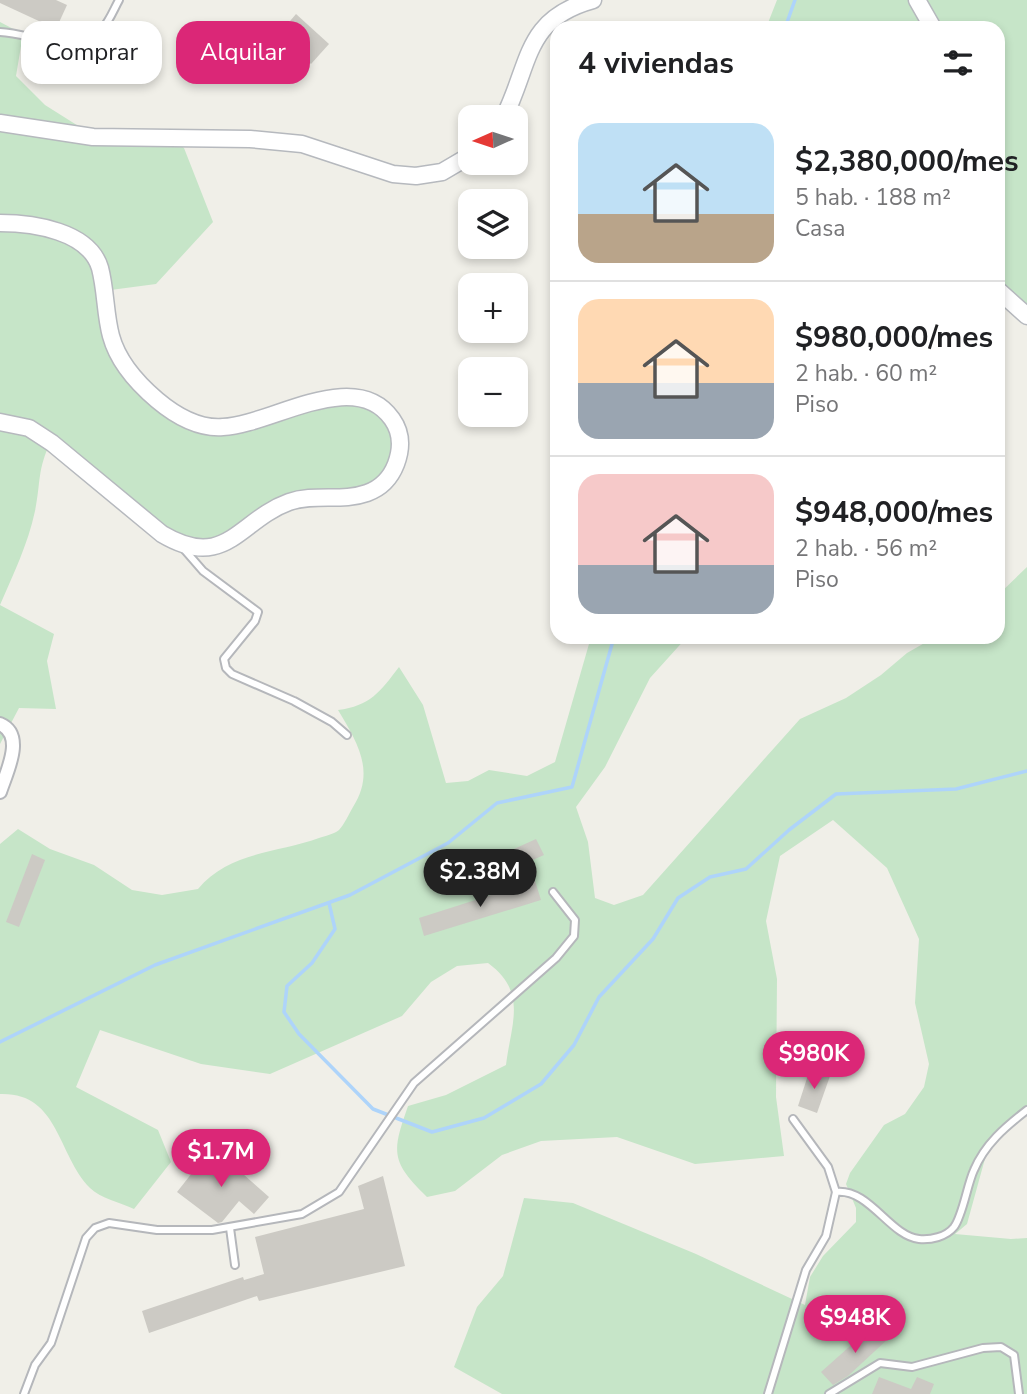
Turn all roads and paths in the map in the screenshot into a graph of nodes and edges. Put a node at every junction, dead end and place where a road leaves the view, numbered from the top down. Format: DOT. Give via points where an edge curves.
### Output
graph roads {
  1 [pos="119,0"];
  2 [pos="593,0"];
  3 [pos="917,0"];
  4 [pos="929,21"];
  5 [pos="0,32"];
  6 [pos="509,105"];
  7 [pos="0,123"];
  8 [pos="458,163"];
  9 [pos="0,223"];
  10 [pos="1005,296"];
  11 [pos="1027,316"];
  12 [pos="0,422"];
  13 [pos="181,545"];
  14 [pos="0,724"];
  15 [pos="347,736"];
  16 [pos="0,792"];
  17 [pos="553,892"];
  18 [pos="1027,1110"];
  19 [pos="793,1119"];
  20 [pos="836,1192"];
  21 [pos="230,1228"];
  22 [pos="235,1265"];
  23 [pos="24,1394"];
  24 [pos="768,1394"];
  25 [pos="829,1394"];
  26 [pos="1019,1394"];
  1 -- 5 [label="lane" via="102,29 90,38 55,44"];
  2 -- 6 [label="street" via="554,16 542,29"];
  3 -- 4 [label="street"];
  7 -- 8 [label="street" via="93,136 302,144 393,174 416,176 442,172"];
  9 -- 13 [label="street" via="46,229 76,240 90,251 99,266 111,339 124,365 179,416 200,426 222,427 249,424 310,401 351,397 380,407 397,428 399,457 387,480 375,489 353,496 302,497 270,511 229,541 201,547"];
  10 -- 11 [label="street"];
  12 -- 13 [label="street" via="29,428 52,443 143,520"];
  13 -- 15 [label="lane" via="203,571 258,612 225,659 226,668 332,722"];
  14 -- 16 [label="street" via="13,735"];
  17 -- 21 [label="lane" via="575,920 573,936 556,958 414,1083 339,1192 302,1214"];
  18 -- 20 [label="lane" via="996,1135 974,1169 954,1226 939,1237 910,1237 855,1196"];
  19 -- 20 [label="lane" via="828,1167"];
  20 -- 24 [label="lane" via="826,1236 806,1270"];
  21 -- 22 [label="lane"];
  21 -- 23 [label="lane" via="157,1230 109,1223 95,1228 86,1238 51,1343 35,1365"];
  25 -- 26 [label="lane" via="880,1363 912,1367 1001,1347 1014,1355"];
}
